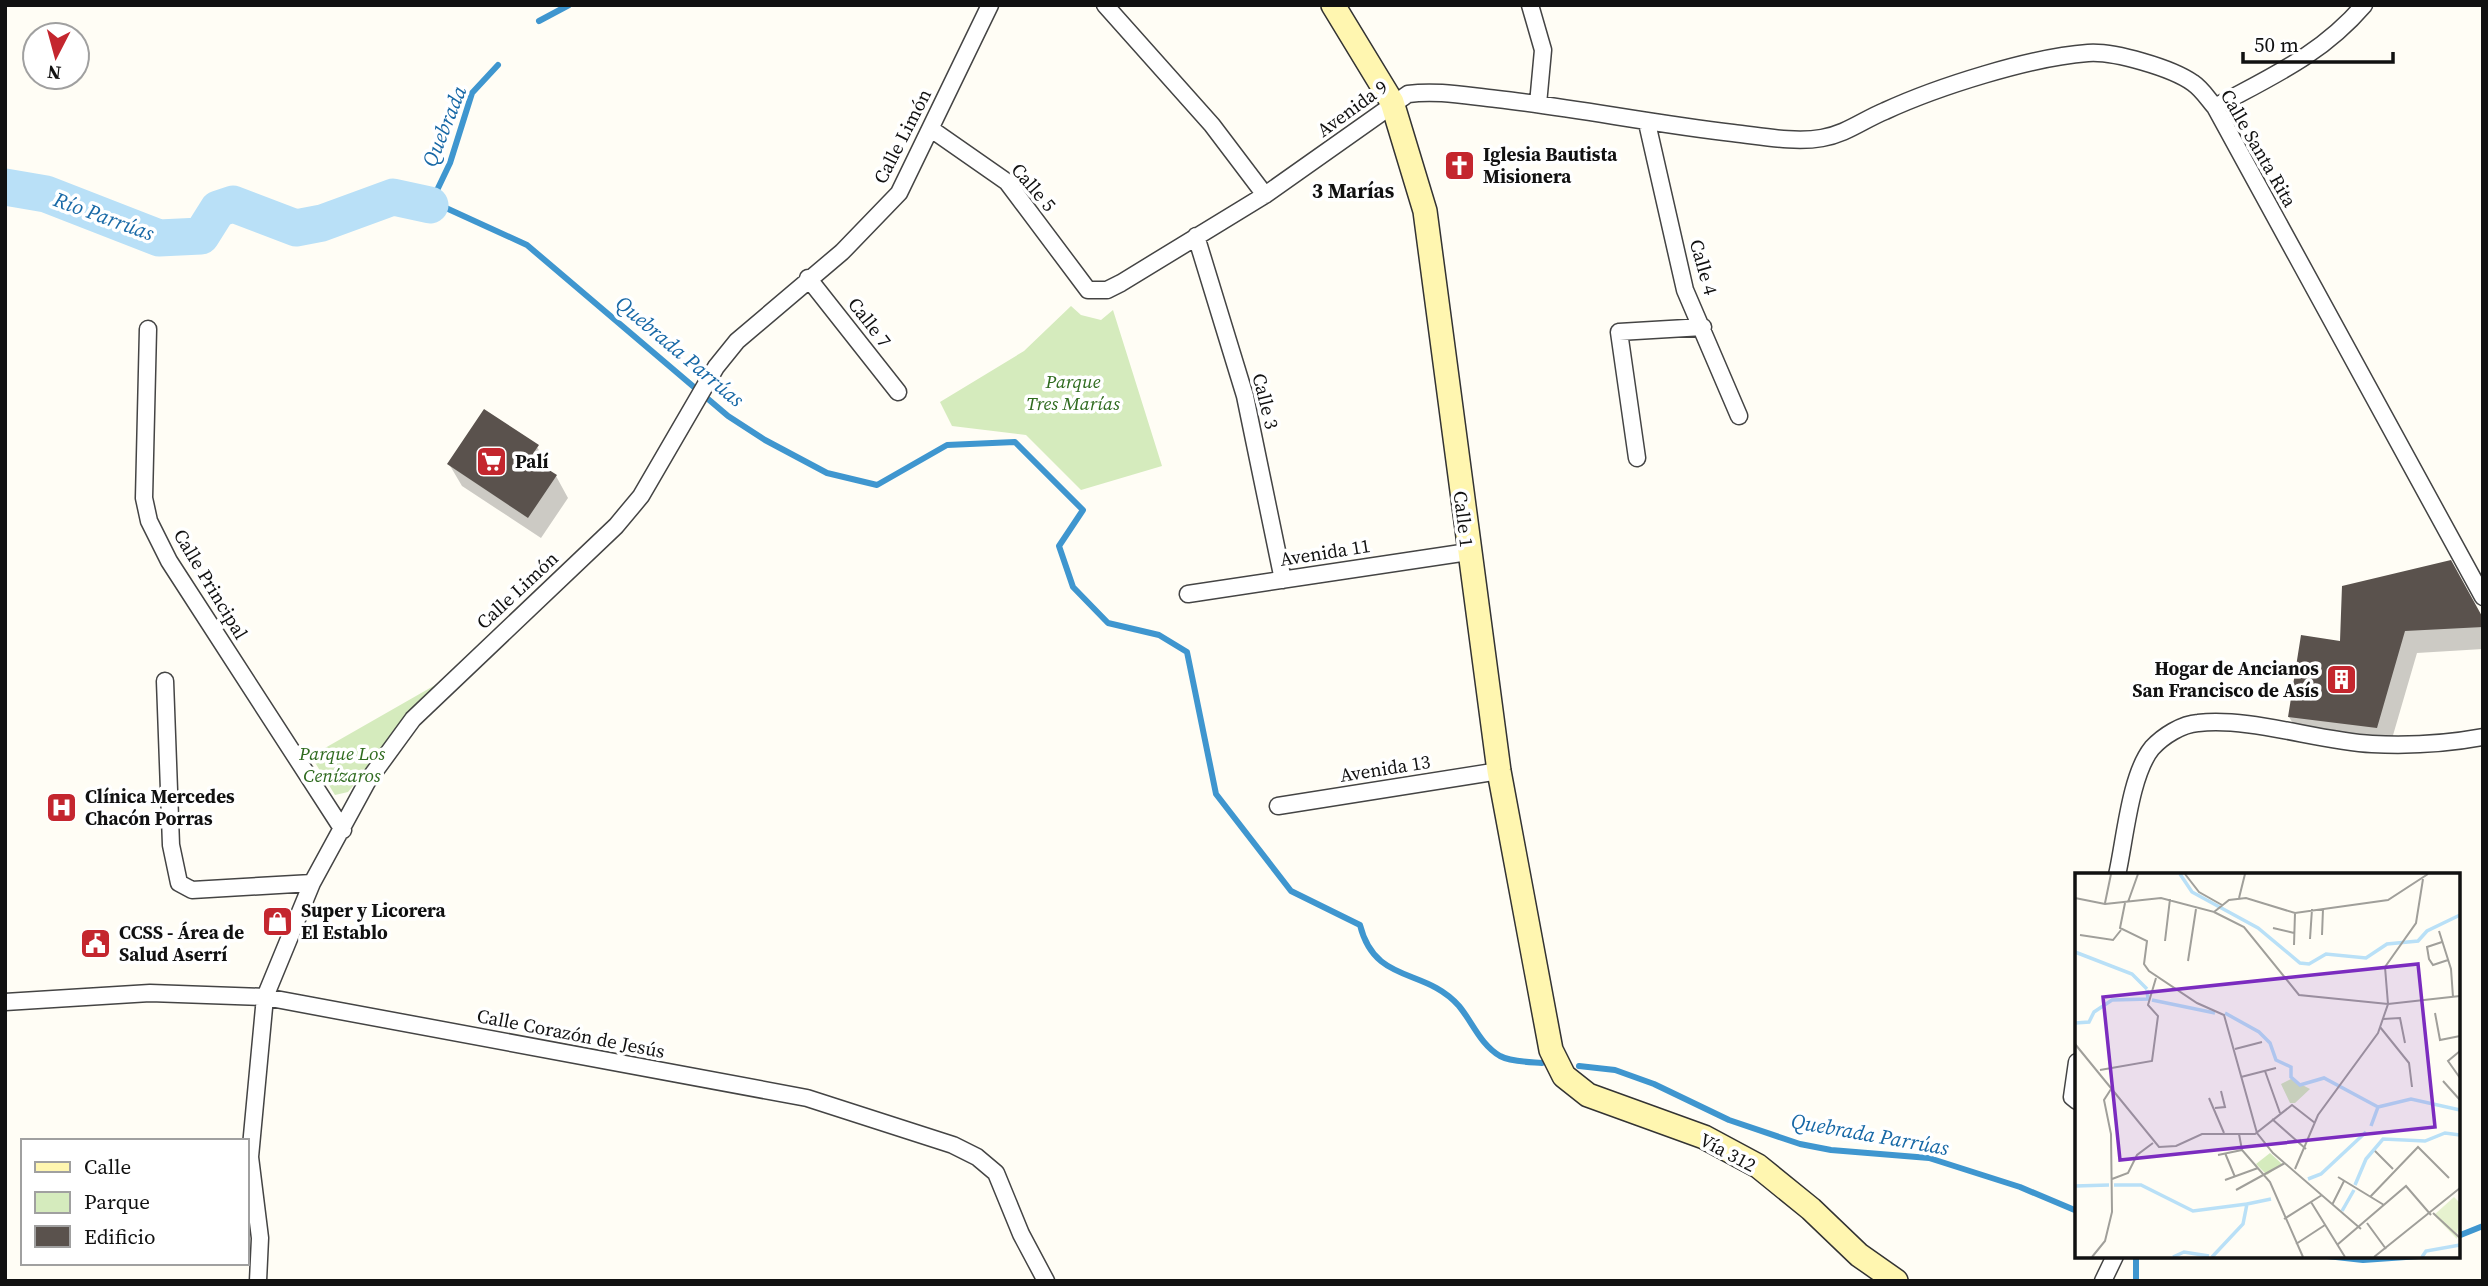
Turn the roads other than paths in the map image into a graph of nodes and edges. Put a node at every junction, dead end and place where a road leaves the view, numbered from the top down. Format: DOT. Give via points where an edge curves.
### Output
graph roads {
  1 [pos="990,5"];
  2 [pos="1105,5"];
  3 [pos="1333,5"];
  4 [pos="1530,5"];
  5 [pos="2364,5"];
  6 [pos="1392,102"];
  7 [pos="1538,104"];
  8 [pos="2215,107"];
  9 [pos="1647,123"];
  10 [pos="932,129"];
  11 [pos="1761,136"];
  12 [pos="1265,195"];
  13 [pos="1196,236"];
  14 [pos="808,278"];
  15 [pos="1088,290"];
  16 [pos="1703,327"];
  17 [pos="148,329"];
  18 [pos="898,392"];
  19 [pos="1739,416"];
  20 [pos="1637,458"];
  21 [pos="1468,552"];
  22 [pos="1283,580"];
  23 [pos="2481,590"];
  24 [pos="1188,594"];
  25 [pos="165,681"];
  26 [pos="2483,737"];
  27 [pos="1499,771"];
  28 [pos="1278,806"];
  29 [pos="343,830"];
  30 [pos="2117,873"];
  31 [pos="312,883"];
  32 [pos="265,997"];
  33 [pos="5,1002"];
  34 [pos="1551,1049"];
  35 [pos="2075,1076"];
  36 [pos="2075,1099"];
  37 [pos="2114,1258"];
  38 [pos="258,1281"];
  39 [pos="1046,1281"];
  40 [pos="1896,1281"];
  41 [pos="2103,1281"];
  1 -- 10 [label="street, Calle Limón"];
  2 -- 12 [label="street" via="1212,125"];
  3 -- 6 [label="street, Calle 1"];
  4 -- 7 [label="street" via="1543,50"];
  5 -- 8 [label="street" via="2309,57"];
  6 -- 7 [label="street, Avenida 9" via="1428,91"];
  6 -- 12 [label="street, Avenida 9"];
  6 -- 21 [label="street, Calle 1" via="1425,211"];
  7 -- 9 [label="street, Avenida 9"];
  8 -- 11 [label="street, Calle Santa Rita" via="2195,84 2170,69 2090,52 2005,69 1885,111 1844,133 1820,139"];
  8 -- 23 [label="street, Calle Santa Rita"];
  9 -- 11 [label="street, Avenida 9"];
  9 -- 16 [label="street, Calle 4" via="1685,290"];
  10 -- 14 [label="street, Calle Limón" via="899,193 842,252"];
  10 -- 15 [label="street, Calle 5" via="1007,183"];
  12 -- 13 [label="street, Avenida 9"];
  13 -- 15 [label="street, Avenida 9" via="1121,284"];
  13 -- 22 [label="street, Calle 3" via="1245,396"];
  14 -- 18 [label="street, Calle 7"];
  14 -- 29 [label="street, Calle Limón" via="737,341 716,367 641,496 616,526 413,719 367,782"];
  16 -- 19 [label="street, Calle 4"];
  16 -- 20 [label="street" via="1619,332"];
  17 -- 29 [label="street, Calle Principal" via="144,498 149,521 169,561"];
  21 -- 22 [label="street, Avenida 11"];
  21 -- 27 [label="street, Calle 1"];
  22 -- 24 [label="street, Avenida 11"];
  25 -- 31 [label="street" via="172,845 178,883 192,890"];
  26 -- 30 [label="street" via="2436,745 2370,744 2221,722 2184,727 2153,747 2140,769"];
  27 -- 28 [label="street, Avenida 13"];
  27 -- 34 [label="street, Calle 1"];
  29 -- 31 [label="street, Calle Limón"];
  31 -- 32 [label="street, Calle Limón"];
  32 -- 33 [label="street, Calle Corazón de Jesús" via="150,993"];
  32 -- 38 [label="street, Calle Limón" via="250,1157 260,1238"];
  32 -- 39 [label="street, Calle Corazón de Jesús" via="807,1098 954,1145 996,1174"];
  34 -- 40 [label="street, Vía 312" via="1564,1076 1588,1095 1704,1137 1758,1167 1859,1255"];
  35 -- 36 [label="street"];
  37 -- 41 [label="street"];
}
